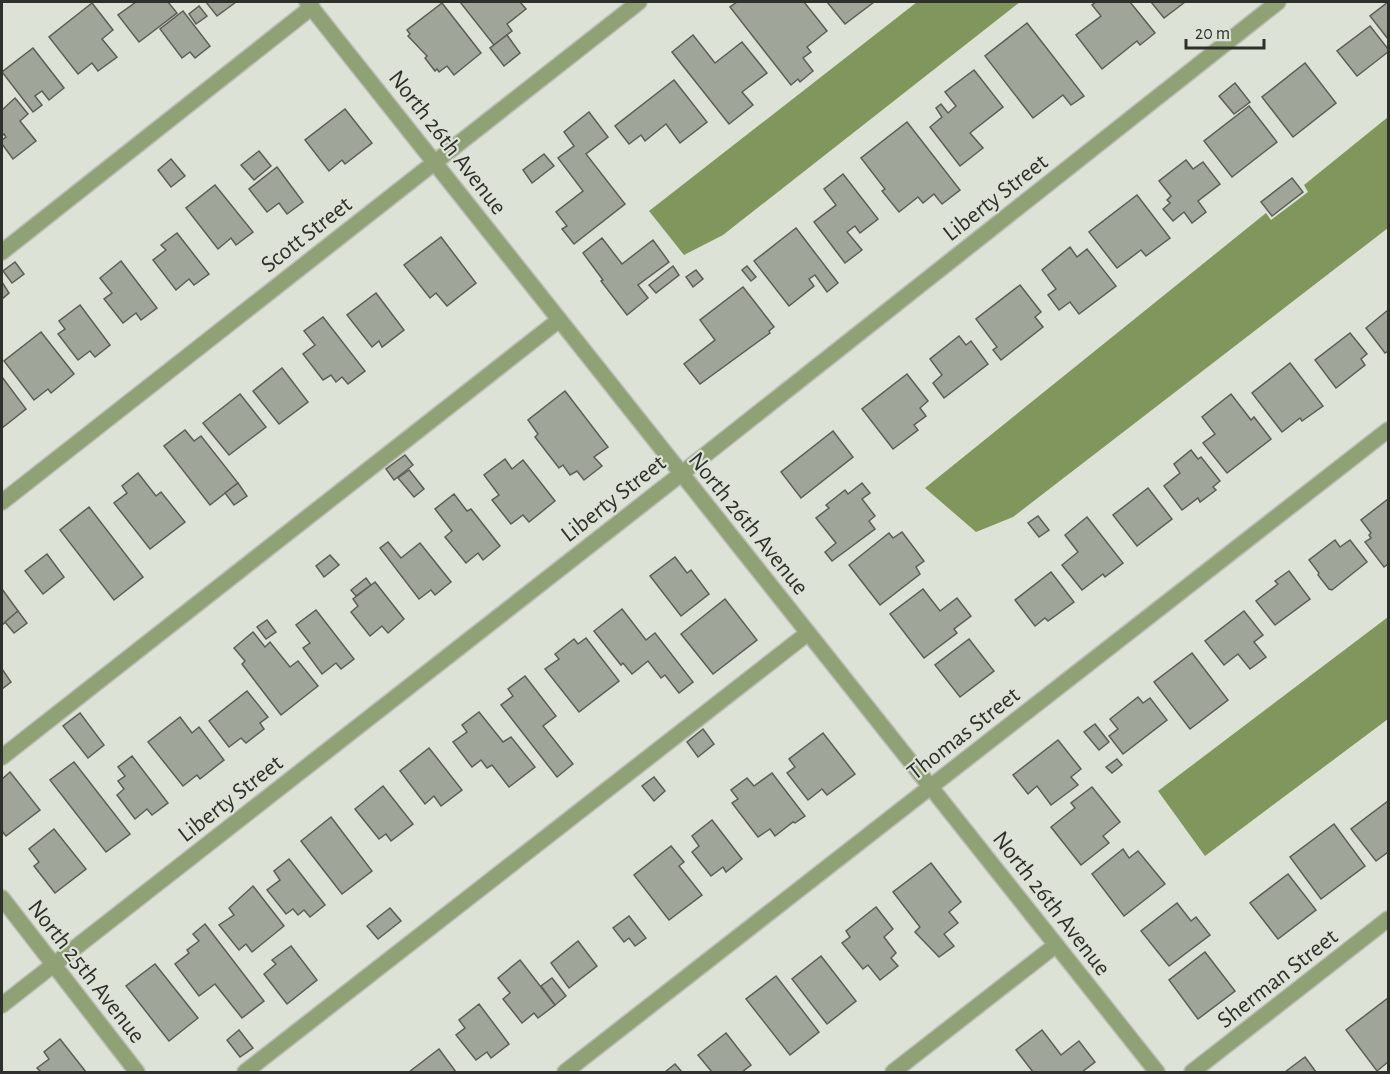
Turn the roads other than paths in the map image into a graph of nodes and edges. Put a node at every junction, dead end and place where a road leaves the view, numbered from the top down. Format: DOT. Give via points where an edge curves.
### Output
graph roads {
  1 [pos="639,2"];
  2 [pos="1278,2"];
  3 [pos="309,4"];
  4 [pos="434,161"];
  5 [pos="2,252"];
  6 [pos="559,320"];
  7 [pos="1389,430"];
  8 [pos="681,474"];
  9 [pos="2,502"];
  10 [pos="808,633"];
  11 [pos="2,757"];
  12 [pos="931,786"];
  13 [pos="2,898"];
  14 [pos="1389,919"];
  15 [pos="1056,945"];
  16 [pos="54,964"];
  17 [pos="2,1005"];
  18 [pos="137,1072"];
  19 [pos="245,1072"];
  20 [pos="565,1072"];
  21 [pos="893,1072"];
  22 [pos="1157,1072"];
  23 [pos="1192,1072"];
  1 -- 4 [label="street, Scott Street"];
  2 -- 8 [label="street, Liberty Street"];
  3 -- 4 [label="street, North 26th Avenue"];
  3 -- 5 [label="street"];
  4 -- 6 [label="street, North 26th Avenue"];
  4 -- 9 [label="street, Scott Street"];
  6 -- 8 [label="street, North 26th Avenue"];
  6 -- 11 [label="street"];
  7 -- 12 [label="street, Thomas Street"];
  8 -- 10 [label="street, North 26th Avenue"];
  8 -- 16 [label="street, Liberty Street"];
  10 -- 12 [label="street, North 26th Avenue"];
  10 -- 19 [label="street"];
  12 -- 15 [label="street, North 26th Avenue"];
  12 -- 20 [label="street, Thomas Street"];
  13 -- 16 [label="street, North 25th Avenue"];
  14 -- 23 [label="street, Sherman Street"];
  15 -- 21 [label="street"];
  15 -- 22 [label="street, North 26th Avenue"];
  16 -- 17 [label="street, Liberty Street"];
  16 -- 18 [label="street, North 25th Avenue"];
}
